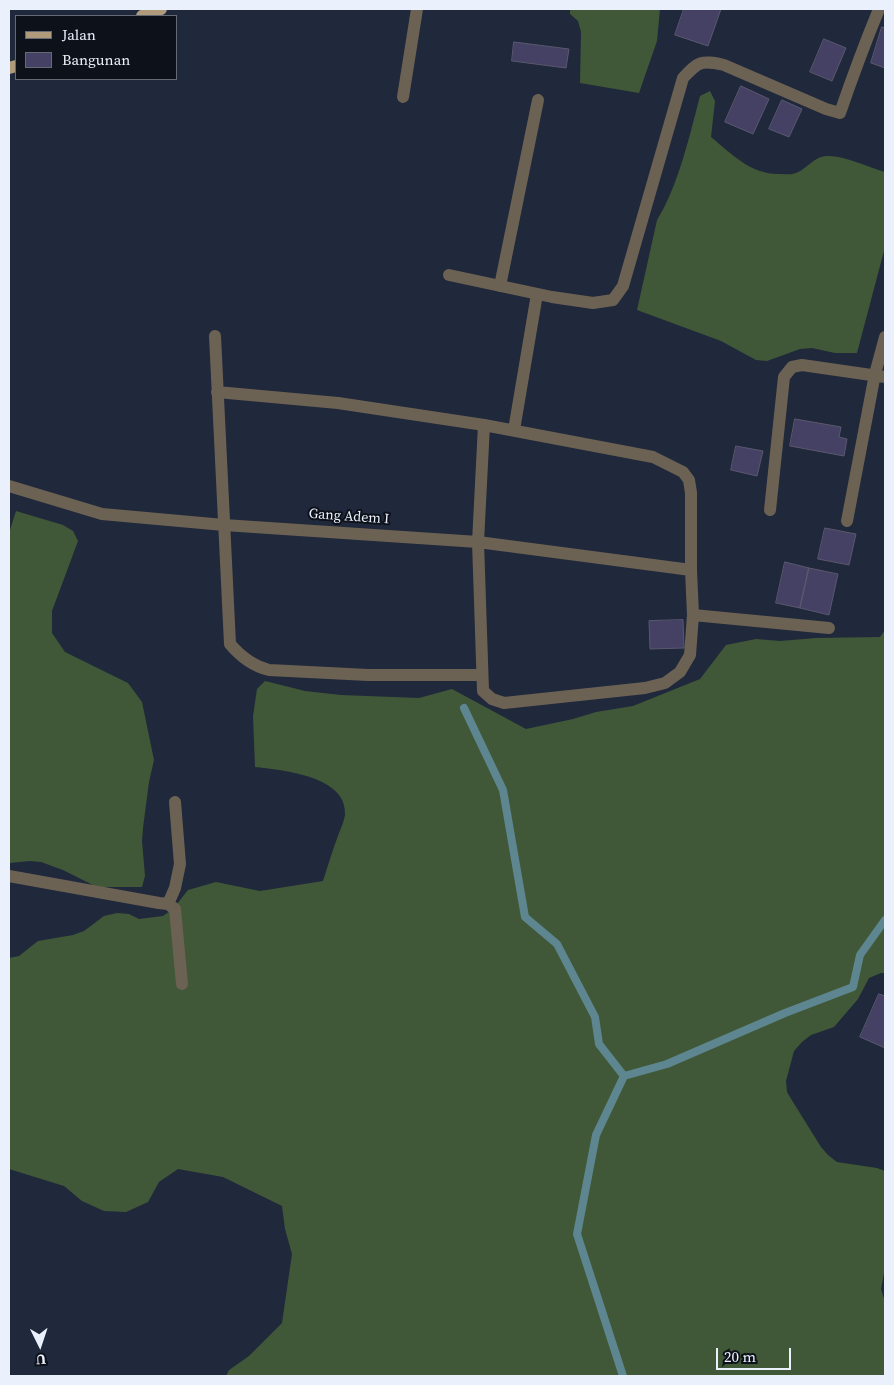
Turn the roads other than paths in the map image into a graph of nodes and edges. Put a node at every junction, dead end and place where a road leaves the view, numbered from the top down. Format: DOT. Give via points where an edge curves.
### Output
graph roads {
  1 [pos="161,9"];
  2 [pos="416,9"];
  3 [pos="878,9"];
  4 [pos="145,15"];
  5 [pos="403,97"];
  6 [pos="538,100"];
  7 [pos="449,276"];
  8 [pos="500,286"];
  9 [pos="537,294"];
  10 [pos="215,336"];
  11 [pos="885,337"];
  12 [pos="880,376"];
  13 [pos="217,392"];
  14 [pos="484,425"];
  15 [pos="514,430"];
  16 [pos="9,486"];
  17 [pos="770,510"];
  18 [pos="848,521"];
  19 [pos="224,525"];
  20 [pos="478,542"];
  21 [pos="691,570"];
  22 [pos="693,615"];
  23 [pos="829,628"];
  24 [pos="482,675"];
  25 [pos="175,802"];
  26 [pos="9,876"];
  27 [pos="168,904"];
  28 [pos="182,984"];
  1 -- 4 [label="main road"];
  2 -- 5 [label="street"];
  3 -- 9 [label="street" via="840,113 724,65 706,62 695,65 683,78 623,286 613,300 593,303"];
  6 -- 8 [label="street"];
  7 -- 8 [label="street"];
  8 -- 9 [label="street"];
  9 -- 15 [label="street"];
  10 -- 13 [label="street"];
  11 -- 12 [label="street"];
  12 -- 17 [label="street" via="802,365 792,367 784,377"];
  12 -- 18 [label="street"];
  13 -- 14 [label="street" via="338,403"];
  13 -- 19 [label="street"];
  14 -- 15 [label="street"];
  14 -- 20 [label="street"];
  15 -- 21 [label="street" via="653,458 684,472 691,493"];
  16 -- 19 [label="street, Gang Adem I" via="102,514"];
  19 -- 20 [label="street, Gang Adem I"];
  19 -- 24 [label="street" via="230,644 257,667 368,675"];
  20 -- 21 [label="street, Gang Adem I"];
  20 -- 24 [label="street"];
  21 -- 22 [label="street"];
  22 -- 23 [label="street"];
  22 -- 24 [label="street" via="690,655 680,672 665,683 504,703 492,699 484,691"];
  25 -- 27 [label="street" via="180,864"];
  26 -- 27 [label="street"];
  27 -- 28 [label="street" via="175,908"];
}
